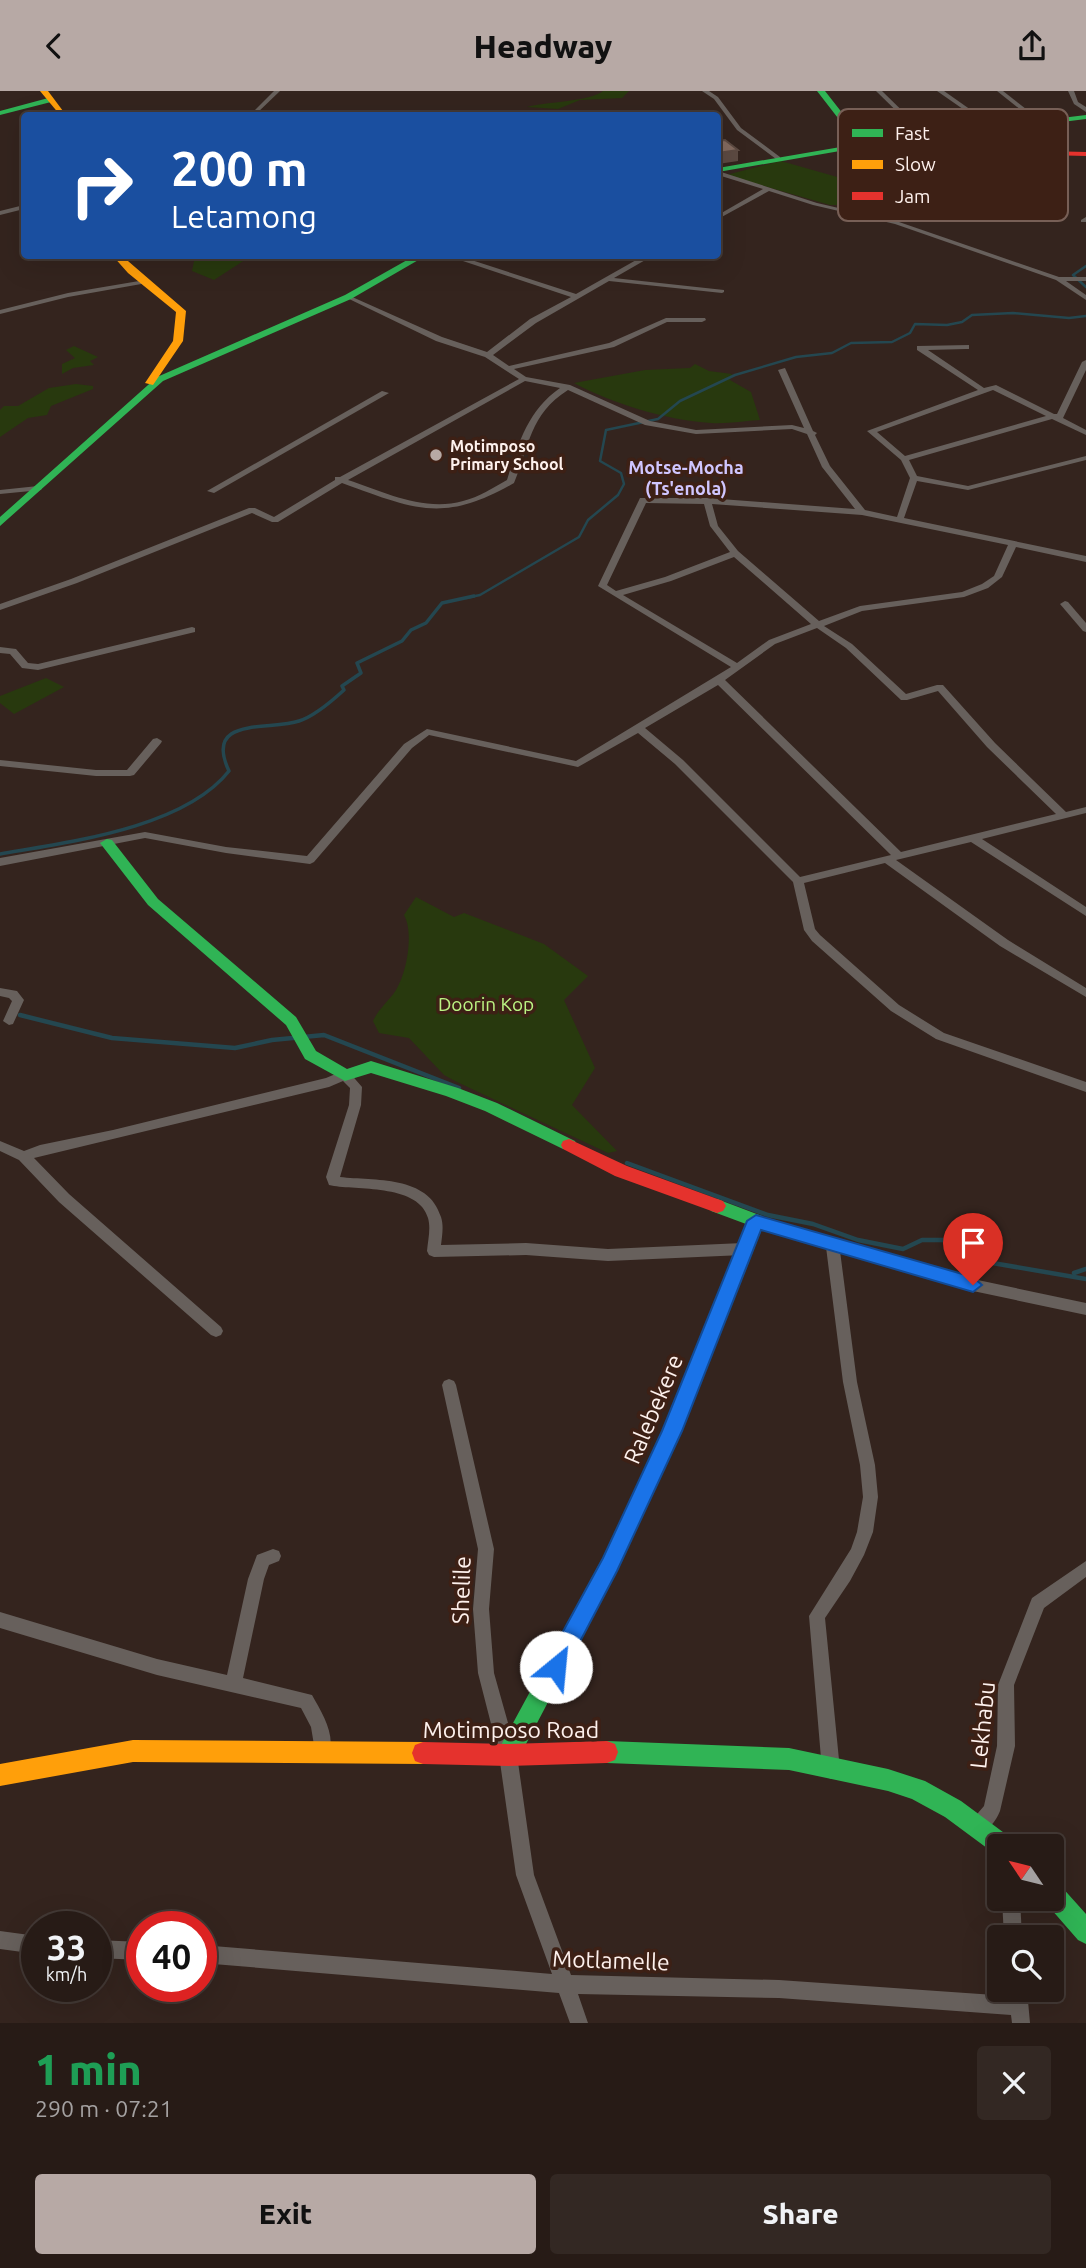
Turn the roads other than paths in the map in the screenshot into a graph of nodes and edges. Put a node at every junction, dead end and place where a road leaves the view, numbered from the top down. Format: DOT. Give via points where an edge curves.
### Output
graph roads {
  1 [pos="277,91"];
  2 [pos="705,91"];
  3 [pos="821,91"];
  4 [pos="879,91"];
  5 [pos="940,91"];
  6 [pos="1000,91"];
  7 [pos="1071,91"];
  8 [pos="713,93"];
  9 [pos="48,95"];
  10 [pos="1086,98"];
  11 [pos="1076,100"];
  12 [pos="841,109"];
  13 [pos="897,109"];
  14 [pos="966,109"];
  15 [pos="1023,109"];
  16 [pos="1086,110"];
  17 [pos="61,112"];
  18 [pos="255,112"];
  19 [pos="0,113"];
  20 [pos="1086,117"];
  21 [pos="1068,119"];
  22 [pos="838,149"];
  23 [pos="1068,154"];
  24 [pos="1086,154"];
  25 [pos="778,158"];
  26 [pos="721,171"];
  27 [pos="721,173"];
  28 [pos="767,190"];
  29 [pos="21,208"];
  30 [pos="838,208"];
  31 [pos="0,213"];
  32 [pos="721,216"];
  33 [pos="889,221"];
  34 [pos="118,259"];
  35 [pos="416,259"];
  36 [pos="460,259"];
  37 [pos="645,259"];
  38 [pos="1058,279"];
  39 [pos="1086,279"];
  40 [pos="611,280"];
  41 [pos="145,282"];
  42 [pos="722,291"];
  43 [pos="348,297"];
  44 [pos="578,297"];
  45 [pos="1086,298"];
  46 [pos="0,311"];
  47 [pos="702,320"];
  48 [pos="966,347"];
  49 [pos="173,349"];
  50 [pos="488,355"];
  51 [pos="1086,362"];
  52 [pos="190,365"];
  53 [pos="508,369"];
  54 [pos="782,370"];
  55 [pos="524,379"];
  56 [pos="567,387"];
  57 [pos="146,389"];
  58 [pos="982,390"];
  59 [pos="385,393"];
  60 [pos="1057,417"];
  61 [pos="813,433"];
  62 [pos="1086,433"];
  63 [pos="1086,458"];
  64 [pos="904,459"];
  65 [pos="914,478"];
  66 [pos="338,479"];
  67 [pos="38,488"];
  68 [pos="211,491"];
  69 [pos="0,492"];
  70 [pos="707,501"];
  71 [pos="862,513"];
  72 [pos="900,519"];
  73 [pos="0,523"];
  74 [pos="1012,545"];
  75 [pos="735,553"];
  76 [pos="1086,559"];
  77 [pos="615,594"];
  78 [pos="1065,604"];
  79 [pos="0,607"];
  80 [pos="819,626"];
  81 [pos="1086,629"];
  82 [pos="192,630"];
  83 [pos="0,650"];
  84 [pos="738,667"];
  85 [pos="719,680"];
  86 [pos="637,727"];
  87 [pos="157,741"];
  88 [pos="0,763"];
  89 [pos="1086,811"];
  90 [pos="1063,815"];
  91 [pos="973,838"];
  92 [pos="107,842"];
  93 [pos="893,857"];
  94 [pos="0,862"];
  95 [pos="799,881"];
  96 [pos="1086,912"];
  97 [pos="0,992"];
  98 [pos="1086,993"];
  99 [pos="9,1021"];
  100 [pos="345,1075"];
  101 [pos="1086,1087"];
  102 [pos="0,1146"];
  103 [pos="24,1156"];
  104 [pos="756,1221"];
  105 [pos="833,1246"];
  106 [pos="743,1249"];
  107 [pos="1086,1310"];
  108 [pos="216,1331"];
  109 [pos="449,1385"];
  110 [pos="273,1556"];
  111 [pos="1086,1568"];
  112 [pos="0,1620"];
  113 [pos="233,1684"];
  114 [pos="322,1751"];
  115 [pos="508,1755"];
  116 [pos="831,1770"];
  117 [pos="0,1775"];
  118 [pos="978,1826"];
  119 [pos="988,1834"];
  120 [pos="1064,1907"];
  121 [pos="1086,1932"];
  122 [pos="0,1940"];
  123 [pos="21,1943"];
  124 [pos="217,1955"];
  125 [pos="564,1984"];
  126 [pos="1019,2006"];
  127 [pos="579,2023"];
  1 -- 18 [label="street"];
  2 -- 8 [label="street"];
  3 -- 12 [label="street"];
  4 -- 13 [label="street"];
  5 -- 14 [label="street"];
  6 -- 15 [label="street"];
  7 -- 11 [label="street"];
  8 -- 25 [label="street" via="739,129"];
  9 -- 17 [label="street"];
  9 -- 19 [label="street"];
  10 -- 11 [label="street"];
  11 -- 16 [label="street"];
  20 -- 21 [label="street"];
  22 -- 25 [label="street"];
  23 -- 24 [label="street"];
  25 -- 26 [label="street"];
  27 -- 28 [label="street"];
  28 -- 30 [label="street"];
  28 -- 32 [label="street"];
  29 -- 31 [label="street"];
  33 -- 38 [label="street"];
  34 -- 41 [label="street"];
  35 -- 43 [label="street"];
  36 -- 44 [label="street"];
  37 -- 40 [label="street"];
  38 -- 39 [label="street"];
  38 -- 45 [label="street"];
  40 -- 42 [label="street"];
  40 -- 44 [label="street"];
  41 -- 46 [label="street"];
  41 -- 49 [label="street" via="174,300 181,311"];
  43 -- 50 [label="street" via="439,339"];
  43 -- 52 [label="street"];
  44 -- 50 [label="street" via="533,321"];
  47 -- 53 [label="street" via="666,320 611,345"];
  48 -- 58 [label="street" via="920,348"];
  49 -- 52 [label="street" via="185,355"];
  49 -- 57 [label="street"];
  50 -- 53 [label="street"];
  51 -- 60 [label="street"];
  52 -- 57 [label="street"];
  53 -- 55 [label="street"];
  54 -- 61 [label="street"];
  55 -- 56 [label="street"];
  55 -- 66 [label="street"];
  56 -- 61 [label="street" via="627,415 681,430 752,432 793,427"];
  56 -- 66 [label="street" via="535,413 511,481 485,498 442,509 426,508"];
  57 -- 67 [label="street"];
  58 -- 60 [label="street" via="993,387"];
  58 -- 64 [label="street" via="871,431"];
  59 -- 68 [label="street"];
  60 -- 62 [label="street"];
  60 -- 64 [label="street"];
  61 -- 71 [label="street" via="831,476"];
  63 -- 65 [label="street" via="968,488"];
  64 -- 65 [label="street"];
  65 -- 72 [label="street"];
  66 -- 79 [label="street" via="275,520 252,510"];
  67 -- 69 [label="street"];
  67 -- 73 [label="street"];
  70 -- 71 [label="street"];
  70 -- 75 [label="street" via="714,526"];
  70 -- 77 [label="street" via="643,501 602,582"];
  71 -- 72 [label="street"];
  72 -- 74 [label="street"];
  74 -- 76 [label="street"];
  74 -- 80 [label="street" via="998,577 964,594 860,609"];
  75 -- 77 [label="street"];
  75 -- 80 [label="street"];
  77 -- 84 [label="street"];
  78 -- 81 [label="street"];
  80 -- 84 [label="street" via="772,642"];
  80 -- 90 [label="street" via="849,646 904,698 940,687"];
  82 -- 83 [label="street" via="38,667 25,666 13,651"];
  84 -- 85 [label="street"];
  85 -- 86 [label="street"];
  85 -- 93 [label="street"];
  86 -- 92 [label="street" via="578,764 427,732 408,746 310,860 145,835"];
  86 -- 95 [label="street" via="679,762"];
  87 -- 88 [label="street" via="130,773"];
  89 -- 90 [label="street"];
  90 -- 91 [label="street"];
  91 -- 93 [label="street"];
  91 -- 96 [label="street"];
  92 -- 94 [label="street"];
  92 -- 100 [label="street" via="153,902 291,1021 312,1055"];
  93 -- 95 [label="street"];
  93 -- 98 [label="street" via="1004,943"];
  95 -- 101 [label="street" via="816,938 895,1008 940,1036"];
  97 -- 99 [label="street" via="18,1000"];
  100 -- 103 [label="street" via="158,1126"];
  100 -- 104 [label="street" via="371,1067 452,1092 621,1171"];
  100 -- 106 [label="street" via="356,1087 355,1105 334,1181 400,1188 423,1197 435,1217 434,1251 526,1249 608,1255"];
  102 -- 103 [label="street"];
  103 -- 108 [label="street" via="64,1198"];
  104 -- 105 [label="street"];
  104 -- 106 [label="street, Ralebekere"];
  105 -- 107 [label="street"];
  105 -- 116 [label="street" via="853,1402 868,1454 870,1499 865,1533 847,1572 817,1616"];
  106 -- 115 [label="street, Ralebekere" via="672,1431 616,1552"];
  109 -- 115 [label="street, Shelile" via="486,1549 481,1609 486,1673"];
  110 -- 113 [label="street" via="263,1560 256,1579"];
  111 -- 118 [label="street, Lekhabu" via="1038,1603 1006,1685 1006,1745 998,1789"];
  112 -- 113 [label="street"];
  113 -- 114 [label="street" via="306,1701 319,1725"];
  114 -- 115 [label="street, Motimposo Road"];
  114 -- 117 [label="street, Motimposo Road" via="133,1751"];
  115 -- 116 [label="street, Motimposo Road" via="629,1751 789,1759"];
  115 -- 125 [label="street" via="525,1875"];
  116 -- 118 [label="street, Motimposo Road" via="917,1789"];
  118 -- 119 [label="street, Motimposo Road"];
  120 -- 121 [label="street"];
  122 -- 123 [label="street"];
  124 -- 125 [label="street, Motlamelle"];
  125 -- 126 [label="street, Motlamelle" via="779,1989"];
  125 -- 127 [label="street"];
}
